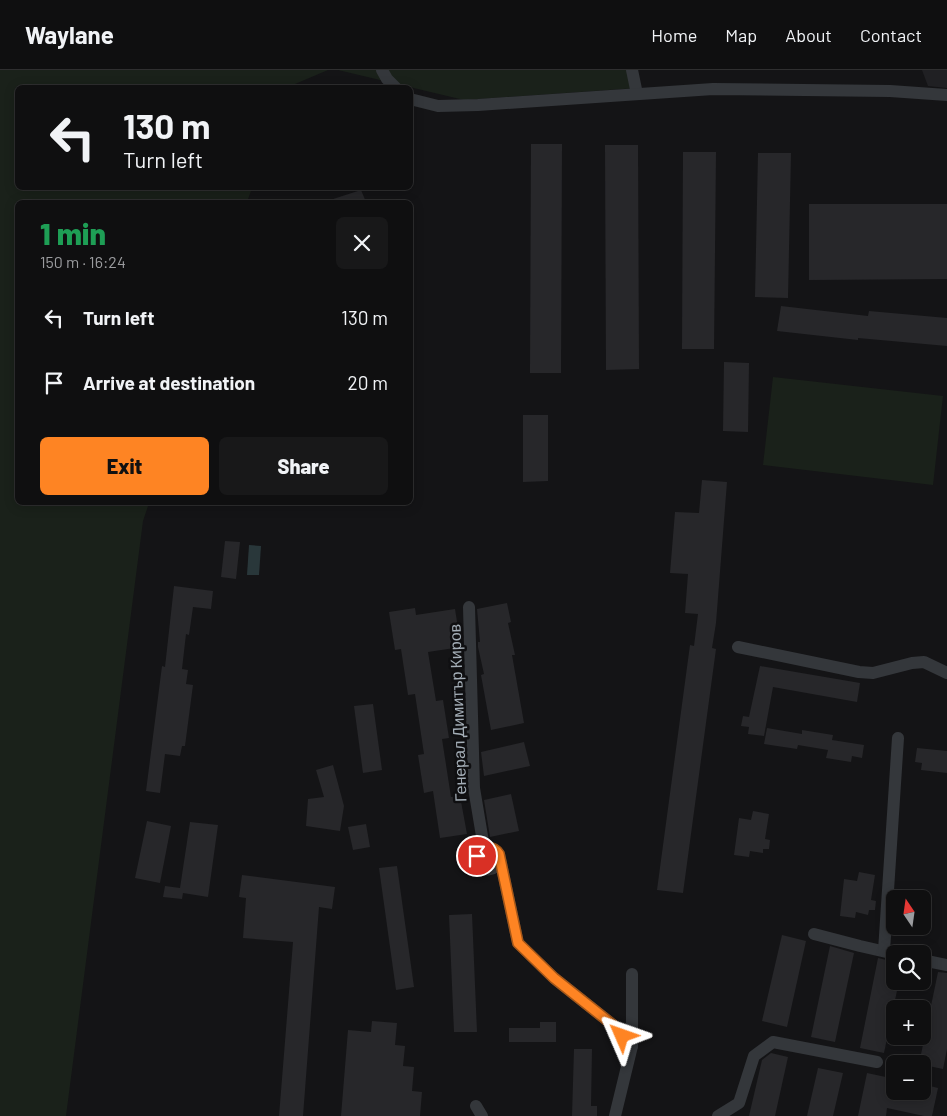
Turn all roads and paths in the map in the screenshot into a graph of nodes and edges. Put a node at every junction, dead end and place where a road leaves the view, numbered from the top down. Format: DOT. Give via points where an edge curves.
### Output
graph roads {
  1 [pos="382,70"];
  2 [pos="632,70"];
  3 [pos="393,85"];
  4 [pos="636,94"];
  5 [pos="947,95"];
  6 [pos="413,100"];
  7 [pos="470,607"];
  8 [pos="738,647"];
  9 [pos="947,673"];
  10 [pos="898,738"];
  11 [pos="484,848"];
  12 [pos="499,862"];
  13 [pos="487,870"];
  14 [pos="503,880"];
  15 [pos="814,934"];
  16 [pos="890,945"];
  17 [pos="886,952"];
  18 [pos="931,962"];
  19 [pos="947,965"];
  20 [pos="632,974"];
  21 [pos="632,1046"];
  22 [pos="877,1062"];
  23 [pos="615,1116"];
  24 [pos="718,1116"];
  1 -- 3 [label="street"];
  2 -- 4 [label="street"];
  4 -- 5 [label="street" via="714,89 890,91"];
  4 -- 6 [label="street" via="438,106"];
  7 -- 11 [label="street, Генерал Димитър Киров" via="474,788"];
  8 -- 9 [label="street" via="859,672 873,673 924,662"];
  10 -- 16 [label="street"];
  11 -- 12 [label="street" via="497,851"];
  11 -- 13 [label="street" via="477,860"];
  12 -- 13 [label="street" via="495,868"];
  12 -- 14 [label="street"];
  13 -- 14 [label="street"];
  14 -- 21 [label="street" via="518,943 554,978 613,1025"];
  15 -- 17 [label="street"];
  18 -- 19 [label="street"];
  20 -- 21 [label="street"];
  21 -- 23 [label="street"];
  22 -- 24 [label="street" via="773,1042 754,1056 739,1103"];
}
